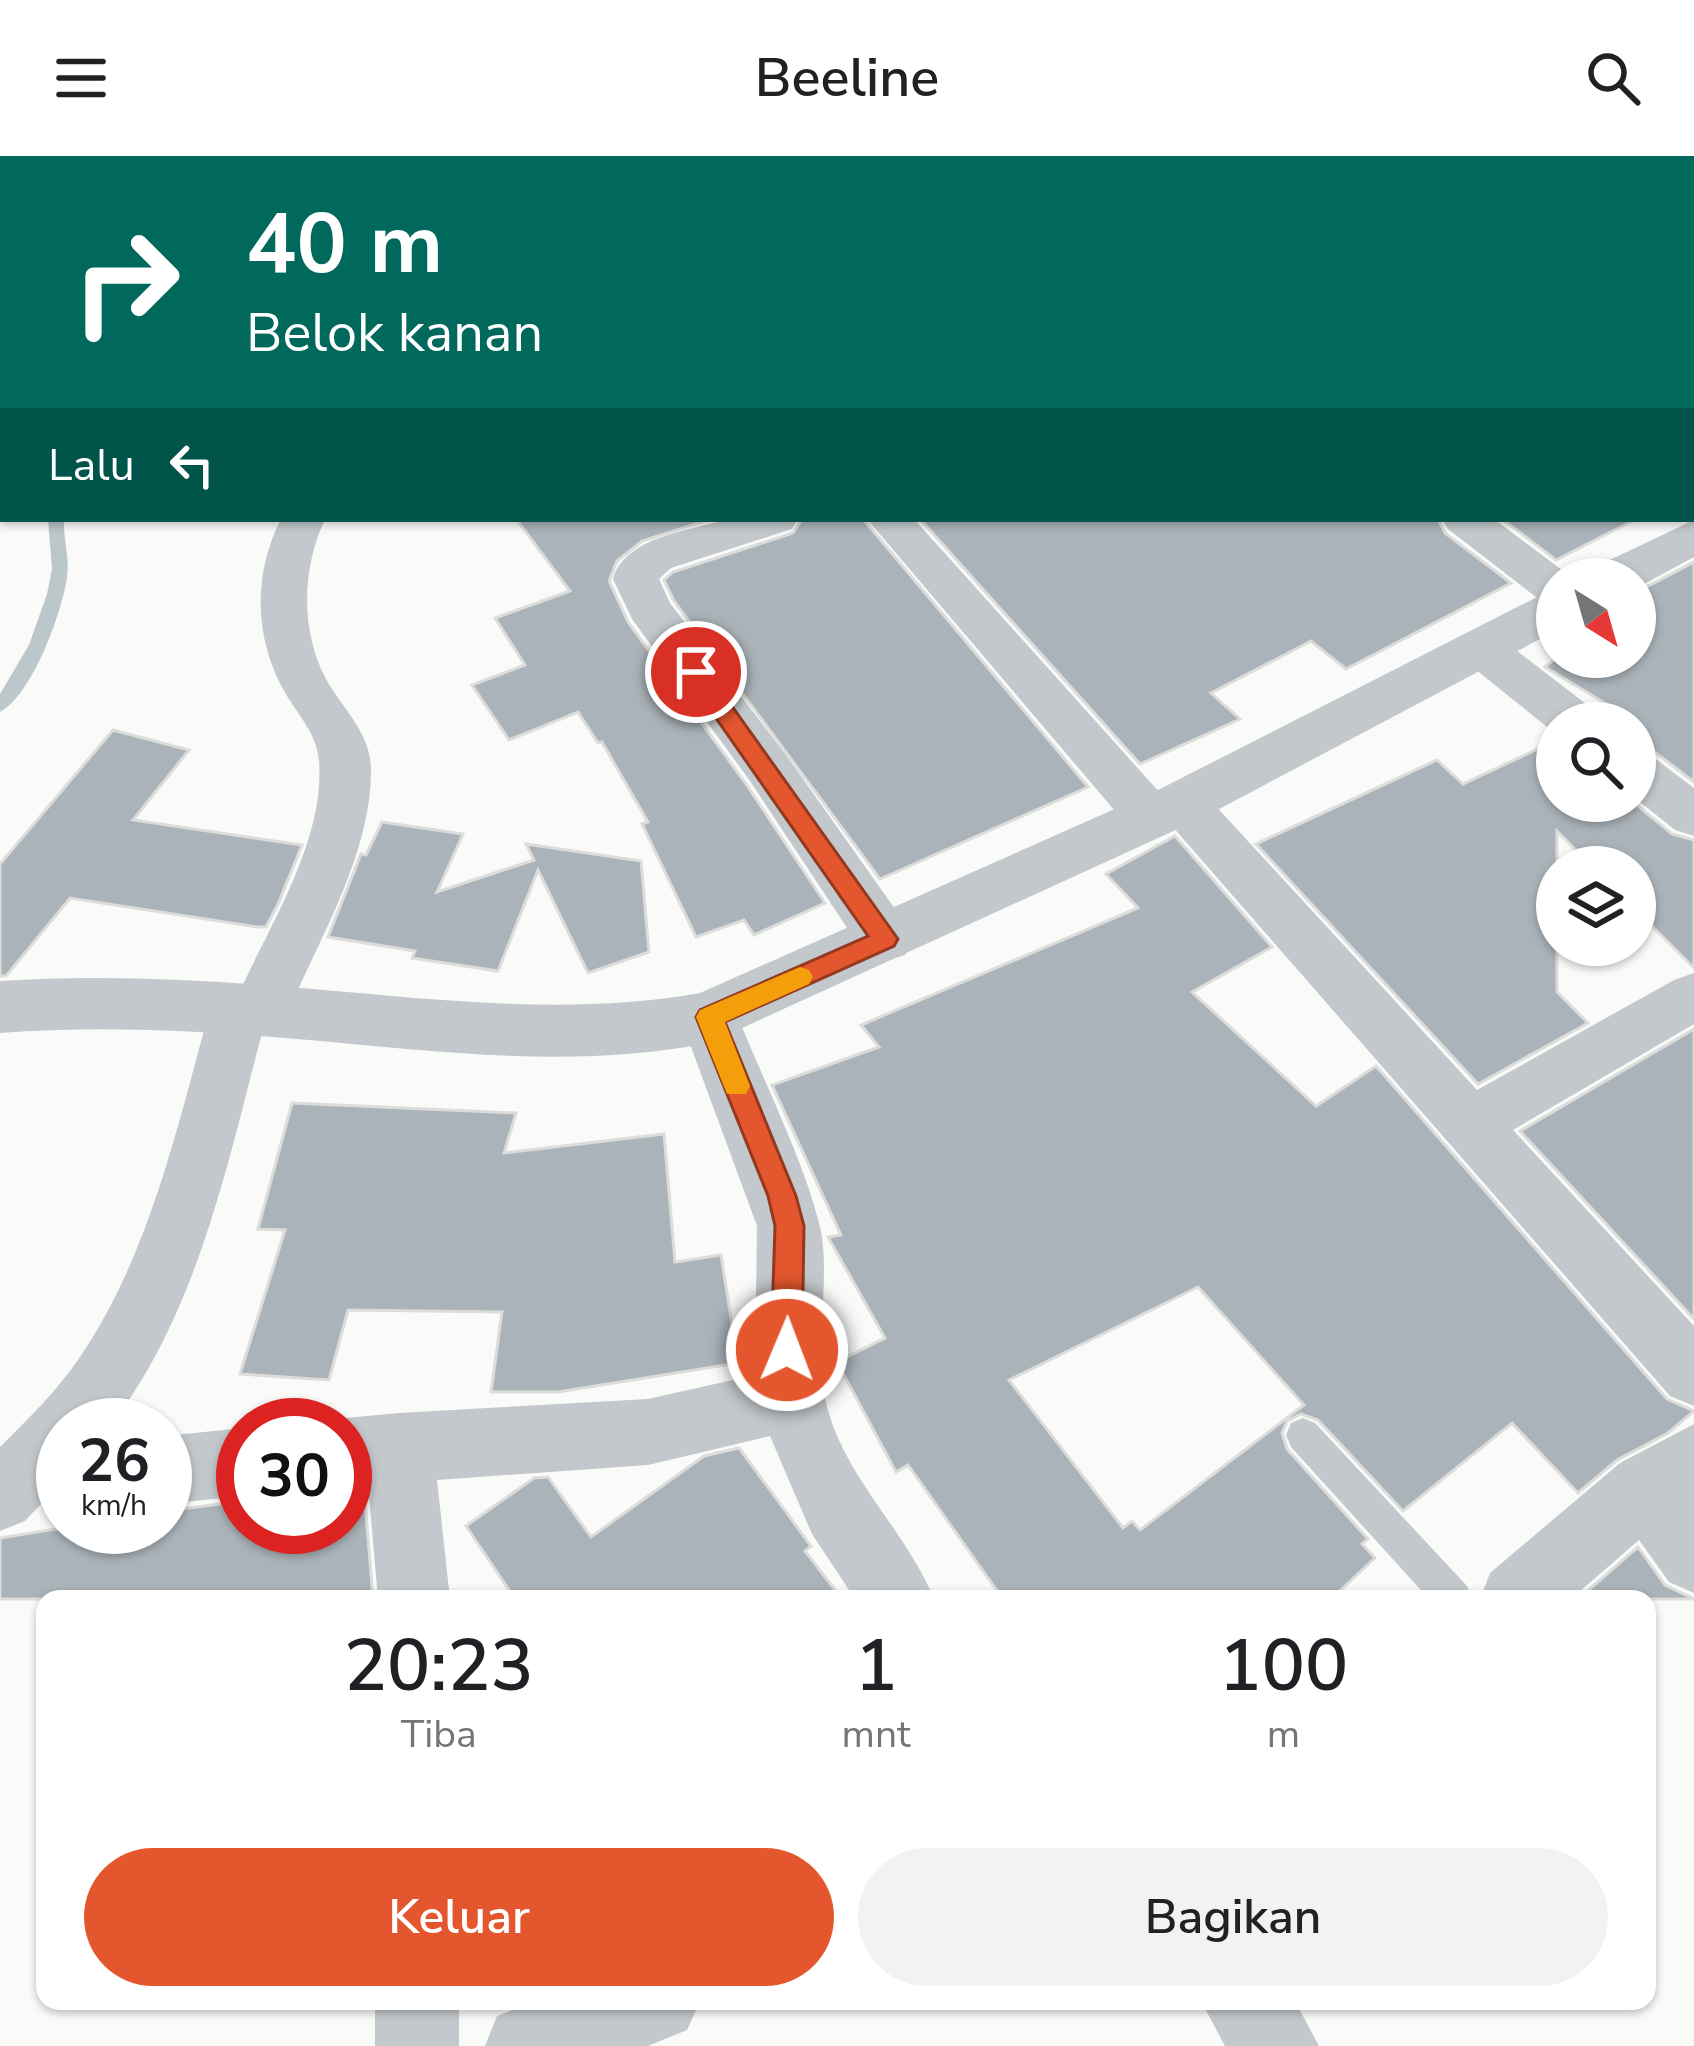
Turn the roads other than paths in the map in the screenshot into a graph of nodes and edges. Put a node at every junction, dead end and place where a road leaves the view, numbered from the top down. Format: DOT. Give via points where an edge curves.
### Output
graph roads {
  1 [pos="301,522"];
  2 [pos="766,522"];
  3 [pos="906,522"];
  4 [pos="1468,522"];
  5 [pos="1693,538"];
  6 [pos="1653,558"];
  7 [pos="1536,573"];
  8 [pos="1536,619"];
  9 [pos="1482,649"];
  10 [pos="1549,702"];
  11 [pos="1656,786"];
  12 [pos="1166,810"];
  13 [pos="1694,816"];
  14 [pos="885,939"];
  15 [pos="1694,996"];
  16 [pos="0,1007"];
  17 [pos="250,1010"];
  18 [pos="710,1017"];
  19 [pos="1470,1124"];
  20 [pos="1694,1374"];
  21 [pos="92,1398"];
  22 [pos="791,1399"];
  23 [pos="1304,1435"];
  24 [pos="372,1450"];
  25 [pos="1669,1473"];
  26 [pos="1694,1557"];
  27 [pos="411,1590"];
  28 [pos="892,1590"];
  29 [pos="1446,1590"];
  30 [pos="1527,1590"];
  31 [pos="417,2010"];
  32 [pos="632,2010"];
  33 [pos="1250,2010"];
  34 [pos="417,2046"];
  35 [pos="527,2046"];
  36 [pos="1277,2046"];
  1 -- 17 [label="street" via="282,602 301,677 336,730 345,773 339,825"];
  2 -- 14 [label="street" via="655,557 636,579"];
  3 -- 12 [label="street"];
  4 -- 7 [label="street"];
  5 -- 6 [label="street"];
  8 -- 9 [label="street"];
  9 -- 10 [label="street"];
  9 -- 12 [label="street"];
  11 -- 13 [label="street"];
  12 -- 14 [label="street"];
  12 -- 19 [label="street"];
  14 -- 18 [label="street"];
  15 -- 19 [label="street"];
  16 -- 17 [label="street" via="107,1001"];
  17 -- 18 [label="street" via="493,1030 628,1030"];
  17 -- 21 [label="street" via="161,1262 110,1377"];
  18 -- 22 [label="street" via="789,1226"];
  19 -- 20 [label="street"];
  22 -- 24 [label="street" via="648,1432"];
  22 -- 28 [label="street" via="837,1509"];
  23 -- 29 [label="lane"];
  24 -- 27 [label="street"];
  25 -- 26 [label="street"];
  25 -- 30 [label="street"];
  31 -- 34 [label="street"];
  32 -- 35 [label="street"];
  33 -- 36 [label="street"];
}
